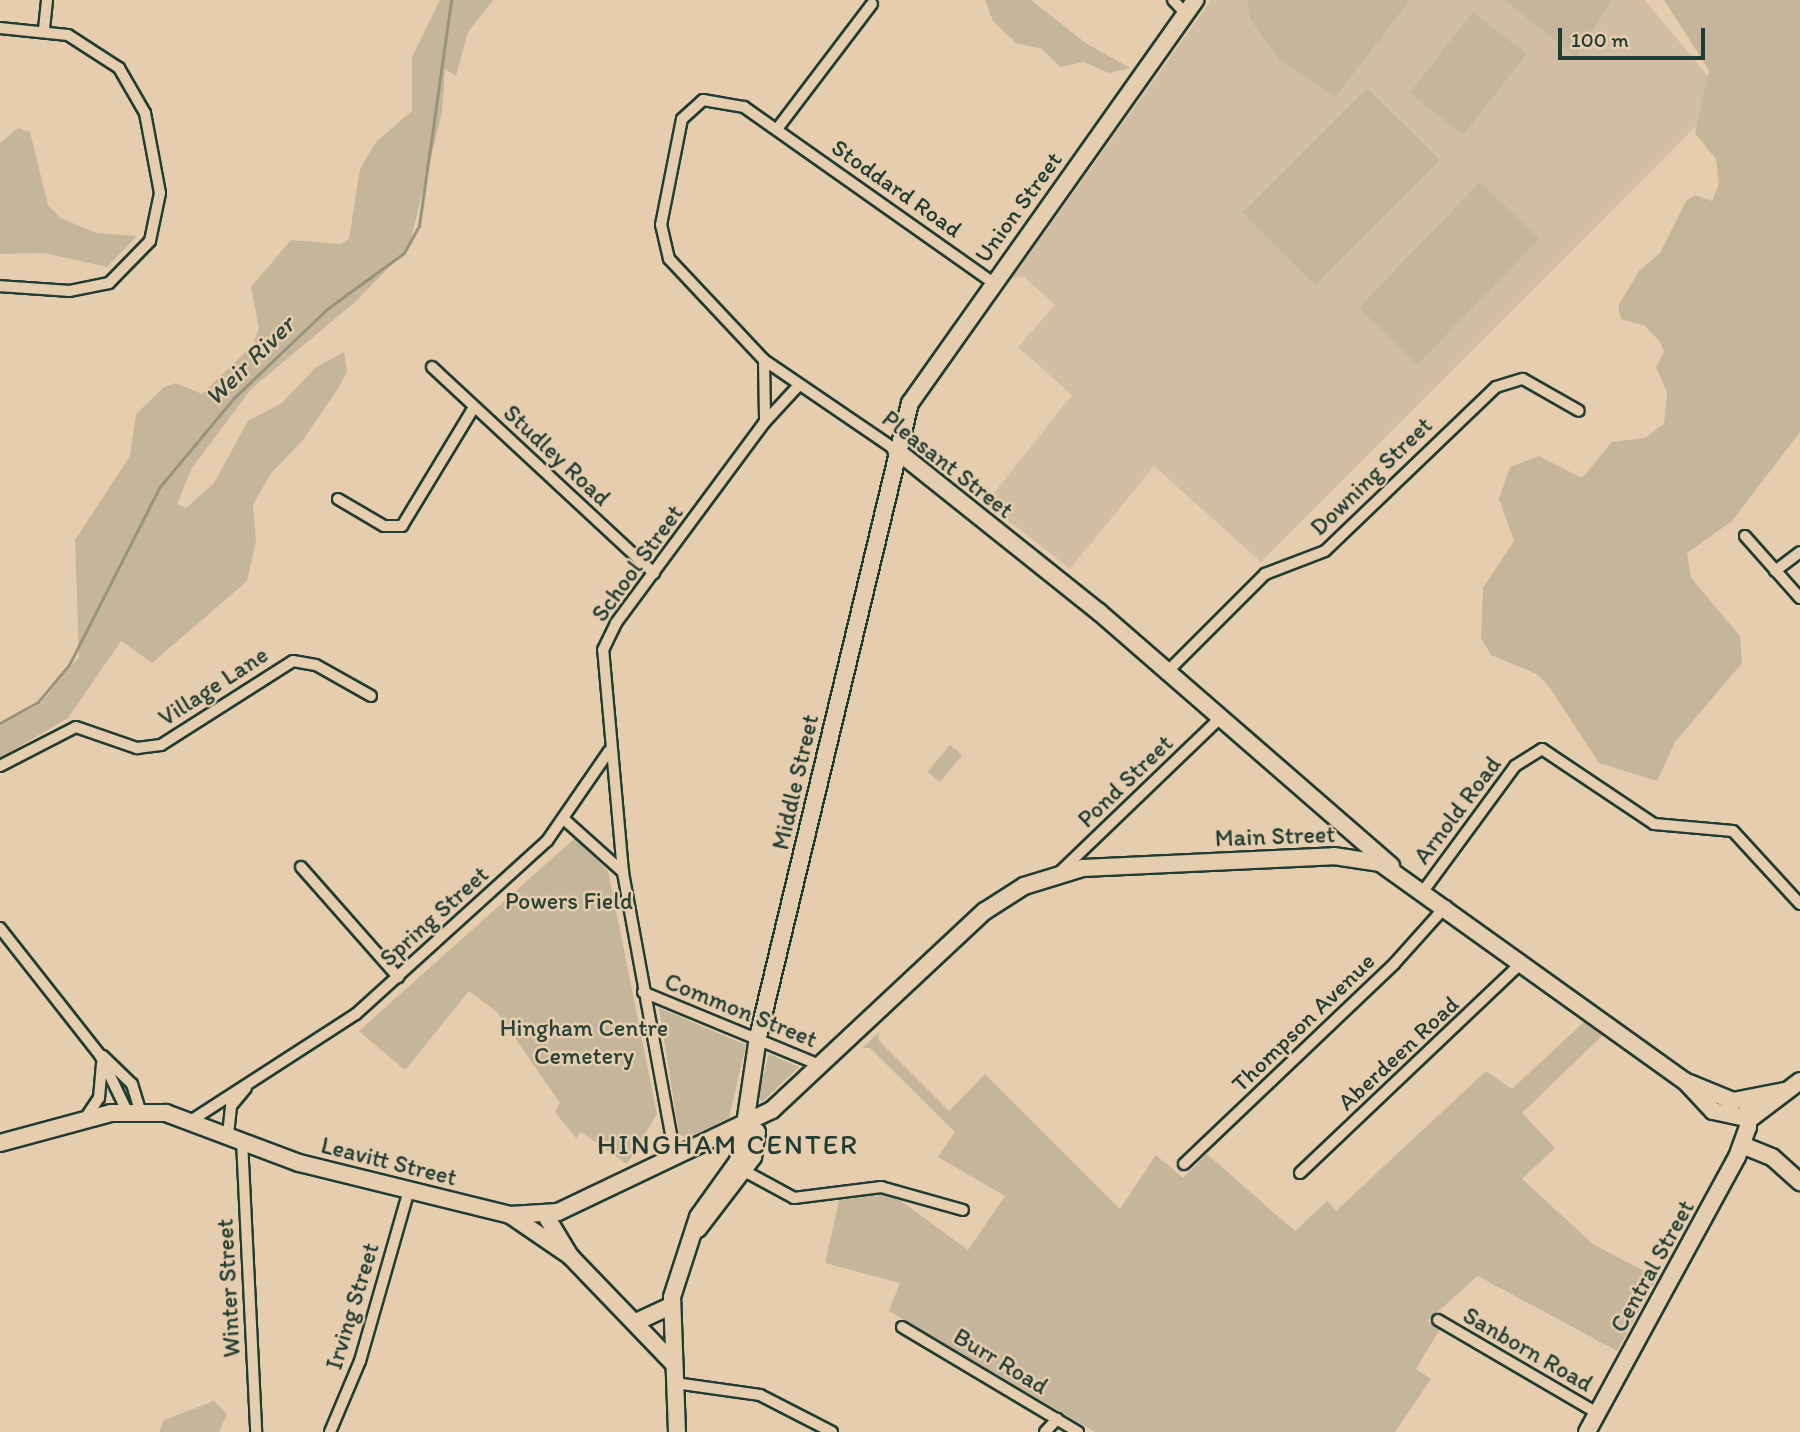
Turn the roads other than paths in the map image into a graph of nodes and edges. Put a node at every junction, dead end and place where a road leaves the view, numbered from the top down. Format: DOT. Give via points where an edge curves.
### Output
graph roads {
  1 [pos="47,0"];
  2 [pos="1173,0"];
  3 [pos="872,4"];
  4 [pos="1190,7"];
  5 [pos="0,28"];
  6 [pos="44,29"];
  7 [pos="777,129"];
  8 [pos="992,282"];
  9 [pos="0,286"];
  10 [pos="764,360"];
  11 [pos="432,367"];
  12 [pos="799,385"];
  13 [pos="474,407"];
  14 [pos="1579,411"];
  15 [pos="764,423"];
  16 [pos="896,450"];
  17 [pos="338,499"];
  18 [pos="1745,536"];
  19 [pos="1800,552"];
  20 [pos="1775,571"];
  21 [pos="654,573"];
  22 [pos="1800,598"];
  23 [pos="1167,672"];
  24 [pos="371,696"];
  25 [pos="1219,719"];
  26 [pos="610,749"];
  27 [pos="0,766"];
  28 [pos="565,820"];
  29 [pos="301,867"];
  30 [pos="1395,870"];
  31 [pos="623,872"];
  32 [pos="1060,872"];
  33 [pos="1424,890"];
  34 [pos="1800,904"];
  35 [pos="1446,906"];
  36 [pos="0,928"];
  37 [pos="1522,962"];
  38 [pos="398,977"];
  39 [pos="643,992"];
  40 [pos="758,1037"];
  41 [pos="100,1055"];
  42 [pos="822,1066"];
  43 [pos="253,1081"];
  44 [pos="1685,1081"];
  45 [pos="1795,1085"];
  46 [pos="1748,1101"];
  47 [pos="134,1111"];
  48 [pos="84,1119"];
  49 [pos="1750,1119"];
  50 [pos="192,1120"];
  51 [pos="745,1124"];
  52 [pos="235,1138"];
  53 [pos="0,1143"];
  54 [pos="1742,1145"];
  55 [pos="675,1156"];
  56 [pos="1184,1164"];
  57 [pos="739,1169"];
  58 [pos="1300,1173"];
  59 [pos="1800,1182"];
  60 [pos="408,1190"];
  61 [pos="963,1210"];
  62 [pos="510,1214"];
  63 [pos="547,1216"];
  64 [pos="570,1256"];
  65 [pos="671,1306"];
  66 [pos="1438,1320"];
  67 [pos="636,1322"];
  68 [pos="902,1327"];
  69 [pos="673,1363"];
  70 [pos="675,1383"];
  71 [pos="1597,1413"];
  72 [pos="1056,1419"];
  73 [pos="256,1432"];
  74 [pos="330,1432"];
  75 [pos="677,1432"];
  76 [pos="832,1432"];
  77 [pos="1045,1432"];
  78 [pos="1078,1432"];
  79 [pos="1587,1432"];
  1 -- 6 [label="street"];
  2 -- 4 [label="street"];
  3 -- 7 [label="street"];
  4 -- 8 [label="main road, Union Street"];
  5 -- 6 [label="street"];
  6 -- 9 [label="street" via="94,49 133,86 158,162 159,208 142,255 109,283 69,292"];
  7 -- 8 [label="street, Stoddard Road"];
  7 -- 10 [label="street, Pleasant Street" via="723,100 693,106 673,141 661,225 665,250 680,275"];
  8 -- 16 [label="main road, Union Street" via="920,384"];
  10 -- 12 [label="street, Pleasant Street"];
  10 -- 15 [label="street"];
  11 -- 13 [label="street, Studley Road"];
  12 -- 15 [label="street, School Street"];
  12 -- 16 [label="street, Pleasant Street"];
  13 -- 17 [label="street" via="410,521 384,526"];
  13 -- 21 [label="street, Studley Road"];
  14 -- 23 [label="street, Downing Street" via="1523,379 1496,387 1325,551 1265,574"];
  15 -- 21 [label="street, School Street"];
  16 -- 23 [label="main road, Pleasant Street"];
  16 -- 40 [label="main road, Middle Street"];
  18 -- 20 [label="street"];
  19 -- 20 [label="street"];
  20 -- 22 [label="street"];
  21 -- 26 [label="street, School Street" via="603,650"];
  23 -- 25 [label="main road, Pleasant Street"];
  24 -- 27 [label="street, Village Lane" via="316,665 293,661 161,745 137,748 76,727"];
  25 -- 30 [label="main road, Pleasant Street" via="1356,829"];
  25 -- 32 [label="street, Pond Street"];
  26 -- 28 [label="street, Spring Street"];
  26 -- 31 [label="street, School Street"];
  28 -- 31 [label="street"];
  28 -- 38 [label="street, Spring Street"];
  29 -- 38 [label="street"];
  30 -- 32 [label="main road, Main Street" via="1334,856"];
  30 -- 33 [label="main road, Main Street"];
  31 -- 39 [label="street, School Street"];
  32 -- 42 [label="main road, Main Street" via="1024,886 976,918"];
  33 -- 34 [label="street, Arnold Road" via="1514,766 1542,749 1654,824 1733,831"];
  33 -- 35 [label="main road, Main Street"];
  35 -- 37 [label="main road, Main Street"];
  35 -- 56 [label="street, Thompson Avenue" via="1394,964"];
  36 -- 41 [label="street"];
  37 -- 44 [label="main road, Main Street"];
  37 -- 58 [label="street, Aberdeen Road"];
  38 -- 43 [label="street, Spring Street" via="329,1035"];
  39 -- 40 [label="street, Common Street"];
  39 -- 55 [label="street, School Street"];
  40 -- 42 [label="street, Common Street"];
  40 -- 51 [label="main road, Middle Street"];
  41 -- 47 [label="street" via="132,1084"];
  41 -- 48 [label="street" via="103,1085"];
  42 -- 51 [label="main road, Main Street" via="784,1102"];
  43 -- 50 [label="street, Spring Street"];
  43 -- 52 [label="street, Spring Street" via="231,1106"];
  44 -- 46 [label="main road" via="1717,1097"];
  44 -- 49 [label="main road, Main Street" via="1713,1111"];
  45 -- 46 [label="main road"];
  45 -- 49 [label="main road"];
  46 -- 49 [label="main road"];
  47 -- 48 [label="main road"];
  47 -- 50 [label="main road, Leavitt Street"];
  48 -- 53 [label="main road"];
  49 -- 54 [label="main road, Central Street"];
  50 -- 52 [label="main road, Leavitt Street"];
  51 -- 55 [label="main road, Main Street"];
  51 -- 57 [label="main road"];
  52 -- 60 [label="main road, Leavitt Street" via="299,1163"];
  52 -- 73 [label="street, Winter Street"];
  54 -- 59 [label="main road" via="1772,1157"];
  54 -- 71 [label="main road, Central Street"];
  55 -- 63 [label="main road, Main Street"];
  57 -- 61 [label="street" via="794,1198 881,1187"];
  57 -- 65 [label="main road" via="698,1229"];
  60 -- 62 [label="main road, Leavitt Street"];
  60 -- 74 [label="street, Irving Street" via="360,1361"];
  62 -- 63 [label="main road"];
  62 -- 64 [label="main road, Leavitt Street"];
  63 -- 64 [label="main road, Leavitt Street"];
  64 -- 67 [label="main road, Leavitt Street"];
  65 -- 67 [label="main road"];
  65 -- 69 [label="main road"];
  66 -- 71 [label="street, Sanborn Road"];
  67 -- 69 [label="main road, Leavitt Street"];
  68 -- 72 [label="street, Burr Road"];
  69 -- 70 [label="main road"];
  70 -- 75 [label="main road"];
  70 -- 76 [label="street" via="760,1395"];
  71 -- 79 [label="main road, Central Street"];
  72 -- 77 [label="street"];
  72 -- 78 [label="street, Burr Road"];
}
